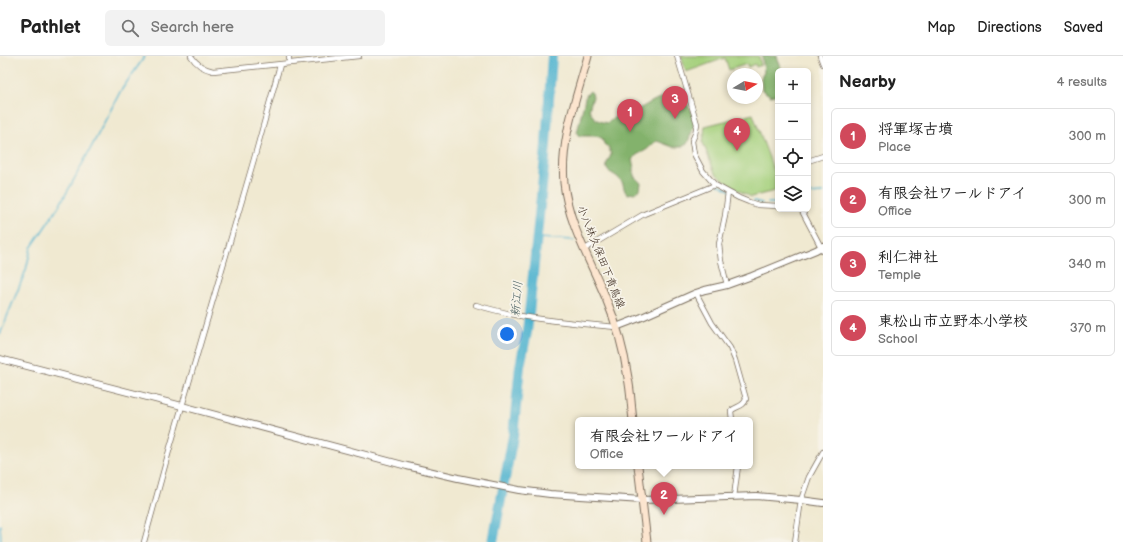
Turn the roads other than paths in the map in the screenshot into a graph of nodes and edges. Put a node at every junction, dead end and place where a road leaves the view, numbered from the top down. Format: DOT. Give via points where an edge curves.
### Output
graph roads {
  1 [pos="191,56"];
  2 [pos="289,56"];
  3 [pos="359,56"];
  4 [pos="588,56"];
  5 [pos="677,56"];
  6 [pos="820,56"];
  7 [pos="289,63"];
  8 [pos="280,64"];
  9 [pos="823,64"];
  10 [pos="823,156"];
  11 [pos="811,160"];
  12 [pos="715,185"];
  13 [pos="728,192"];
  14 [pos="775,206"];
  15 [pos="803,212"];
  16 [pos="822,248"];
  17 [pos="585,249"];
  18 [pos="727,285"];
  19 [pos="696,293"];
  20 [pos="476,305"];
  21 [pos="616,327"];
  22 [pos="0,359"];
  23 [pos="182,406"];
  24 [pos="633,417"];
  25 [pos="732,417"];
  26 [pos="823,452"];
  27 [pos="638,469"];
  28 [pos="738,469"];
  29 [pos="734,497"];
  30 [pos="642,500"];
  31 [pos="801,500"];
  32 [pos="823,503"];
  33 [pos="144,542"];
  34 [pos="647,542"];
  35 [pos="795,542"];
  1 -- 8 [label="street" via="200,66 213,71"];
  2 -- 7 [label="street"];
  3 -- 7 [label="street"];
  4 -- 17 [label="main road, 小八林久保田下青鳥線" via="564,154 567,199 577,233"];
  5 -- 12 [label="street" via="696,124 692,141 694,154 703,171"];
  6 -- 9 [label="street"];
  7 -- 8 [label="street"];
  8 -- 23 [label="street"];
  10 -- 11 [label="street"];
  12 -- 13 [label="street"];
  12 -- 17 [label="street" via="644,214"];
  13 -- 14 [label="street" via="758,204"];
  13 -- 18 [label="street" via="719,244"];
  15 -- 16 [label="street"];
  16 -- 18 [label="street"];
  17 -- 21 [label="main road, 小八林久保田下青鳥線"];
  18 -- 19 [label="street"];
  19 -- 21 [label="street"];
  19 -- 25 [label="street" via="712,323 730,348 740,375 746,398 741,406 731,411"];
  20 -- 21 [label="street" via="542,319"];
  21 -- 24 [label="main road, 小八林久保田下青鳥線" via="628,378"];
  22 -- 23 [label="street"];
  23 -- 30 [label="street" via="407,466 500,487 550,494"];
  23 -- 33 [label="street"];
  26 -- 31 [label="street"];
  27 -- 30 [label="main road"];
  28 -- 29 [label="street"];
  29 -- 30 [label="street"];
  29 -- 31 [label="street" via="769,496"];
  30 -- 34 [label="main road"];
  31 -- 32 [label="street"];
  31 -- 35 [label="street"];
}
